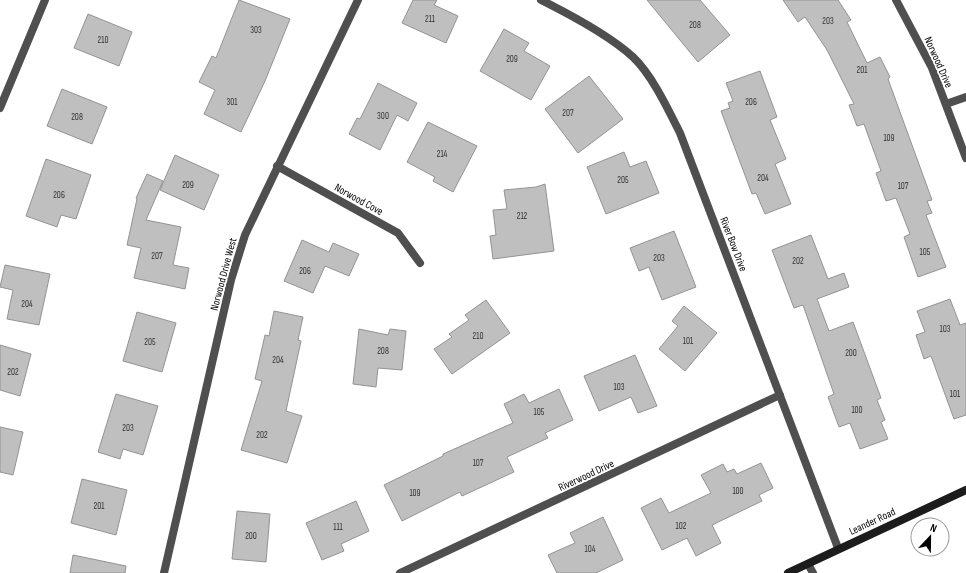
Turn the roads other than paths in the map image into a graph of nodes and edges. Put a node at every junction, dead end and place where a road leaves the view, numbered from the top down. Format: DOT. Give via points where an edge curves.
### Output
graph roads {
  1 [pos="45,0"];
  2 [pos="358,0"];
  3 [pos="541,0"];
  4 [pos="896,0"];
  5 [pos="966,97"];
  6 [pos="946,104"];
  7 [pos="0,108"];
  8 [pos="966,158"];
  9 [pos="277,166"];
  10 [pos="420,263"];
  11 [pos="780,395"];
  12 [pos="966,490"];
  13 [pos="838,548"];
  14 [pos="808,564"];
  15 [pos="164,573"];
  16 [pos="400,573"];
  17 [pos="788,573"];
  18 [pos="813,573"];
  1 -- 7 [label="street"];
  2 -- 9 [label="street, Norwood Drive West"];
  3 -- 11 [label="street, River Bow Drive" via="613,41 634,58 662,96 680,133"];
  4 -- 6 [label="street, Norwood Drive" via="932,68"];
  5 -- 6 [label="street"];
  6 -- 8 [label="street, Norwood Drive"];
  9 -- 10 [label="street, Norwood Cove" via="398,233"];
  9 -- 15 [label="street, Norwood Drive West" via="245,235 231,280"];
  11 -- 13 [label="street, River Bow Drive"];
  11 -- 16 [label="street, Riverwood Drive"];
  12 -- 13 [label="main road, Leander Road"];
  13 -- 14 [label="main road, Leander Road"];
  14 -- 17 [label="main road, Leander Road"];
  14 -- 18 [label="street"];
}
